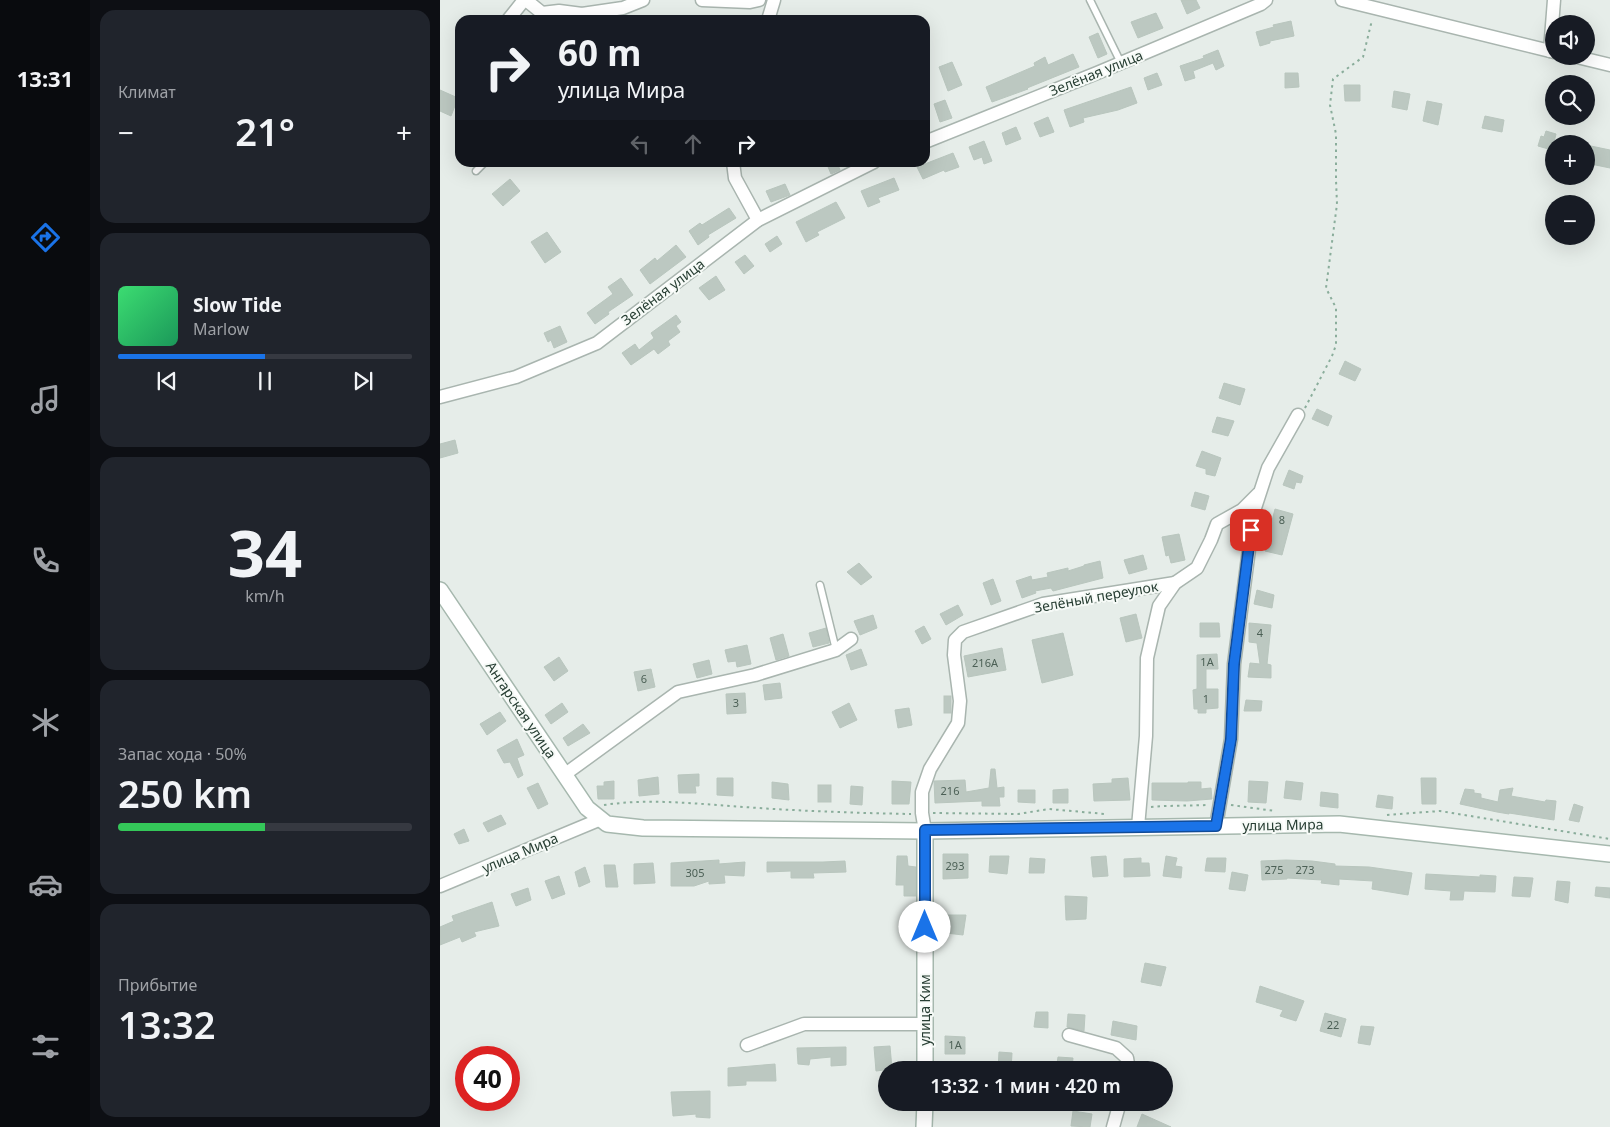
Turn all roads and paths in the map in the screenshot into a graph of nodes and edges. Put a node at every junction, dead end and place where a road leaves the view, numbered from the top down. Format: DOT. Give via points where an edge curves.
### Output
graph roads {
  1 [pos="525,0"];
  2 [pos="644,0"];
  3 [pos="702,0"];
  4 [pos="759,0"];
  5 [pos="774,0"];
  6 [pos="1090,0"];
  7 [pos="1266,0"];
  8 [pos="1342,0"];
  9 [pos="1554,0"];
  10 [pos="1375,8"];
  11 [pos="512,15"];
  12 [pos="555,15"];
  13 [pos="572,15"];
  14 [pos="770,15"];
  15 [pos="1553,15"];
  16 [pos="1545,49"];
  17 [pos="1595,61"];
  18 [pos="1121,63"];
  19 [pos="1610,65"];
  20 [pos="930,140"];
  21 [pos="479,167"];
  22 [pos="733,167"];
  23 [pos="864,167"];
  24 [pos="476,170"];
  25 [pos="758,220"];
  26 [pos="440,397"];
  27 [pos="1298,415"];
  28 [pos="1260,491"];
  29 [pos="1175,582"];
  30 [pos="820,585"];
  31 [pos="440,590"];
  32 [pos="850,638"];
  33 [pos="836,650"];
  34 [pos="564,775"];
  35 [pos="1220,803"];
  36 [pos="587,808"];
  37 [pos="1141,809"];
  38 [pos="1281,811"];
  39 [pos="922,813"];
  40 [pos="1113,815"];
  41 [pos="1380,815"];
  42 [pos="604,822"];
  43 [pos="1216,826"];
  44 [pos="1138,827"];
  45 [pos="925,830"];
  46 [pos="1610,839"];
  47 [pos="1610,854"];
  48 [pos="440,886"];
  49 [pos="925,1024"];
  50 [pos="1069,1035"];
  51 [pos="747,1045"];
  52 [pos="925,1061"];
  53 [pos="1128,1061"];
  54 [pos="924,1111"];
  55 [pos="1117,1111"];
  56 [pos="924,1127"];
  57 [pos="1112,1127"];
  1 -- 11 [label="street"];
  1 -- 12 [label="street" via="542,13"];
  2 -- 13 [label="street" via="623,8"];
  3 -- 4 [label="street"];
  5 -- 14 [label="street"];
  6 -- 18 [label="lane"];
  7 -- 18 [label="street, Зелёная улица"];
  8 -- 10 [label="street"];
  9 -- 15 [label="street"];
  10 -- 16 [label="street"];
  10 -- 27 [label="path" via="1363,58 1333,79 1330,105 1336,134 1337,204 1326,288 1336,308 1336,344 1306,406"];
  17 -- 19 [label="street"];
  18 -- 20 [label="street, Зелёная улица"];
  21 -- 24 [label="lane"];
  22 -- 25 [label="street" via="735,178"];
  23 -- 25 [label="street, Зелёная улица"];
  25 -- 26 [label="street, Зелёная улица" via="597,343 516,376"];
  27 -- 28 [label="street, Зелёный переулок" via="1268,468"];
  28 -- 29 [label="street, Зелёный переулок" via="1242,510 1217,524 1197,568"];
  28 -- 35 [label="street, Зелёный переулок" via="1254,511 1234,664 1231,739"];
  29 -- 37 [label="street, Зелёный переулок" via="1159,606 1147,658"];
  29 -- 39 [label="street, Зелёный переулок" via="1043,604 963,632 956,640 954,655 960,701 958,723 930,769 922,792"];
  30 -- 33 [label="lane"];
  31 -- 34 [label="street, Ангарская улица"];
  32 -- 33 [label="street"];
  33 -- 34 [label="street" via="755,675 678,692"];
  34 -- 36 [label="street, Ангарская улица"];
  35 -- 37 [label="path"];
  35 -- 38 [label="path"];
  35 -- 43 [label="street, Зелёный переулок"];
  36 -- 39 [label="path" via="630,801 852,813"];
  36 -- 42 [label="street, Ангарская улица"];
  37 -- 44 [label="street, Зелёный переулок"];
  39 -- 40 [label="path" via="1018,814 1049,809"];
  39 -- 45 [label="street, Зелёный переулок"];
  41 -- 46 [label="path" via="1440,811"];
  42 -- 45 [label="street, улица Мира" via="643,828"];
  42 -- 48 [label="street, улица Мира"];
  43 -- 44 [label="street, улица Мира"];
  43 -- 47 [label="street, улица Мира" via="1340,824"];
  44 -- 45 [label="street, улица Мира"];
  45 -- 49 [label="street, улица Ким"];
  49 -- 51 [label="street" via="804,1024"];
  49 -- 52 [label="street, улица Ким"];
  50 -- 53 [label="street" via="1116,1048"];
  54 -- 56 [label="street"];
  55 -- 57 [label="street"];
}
